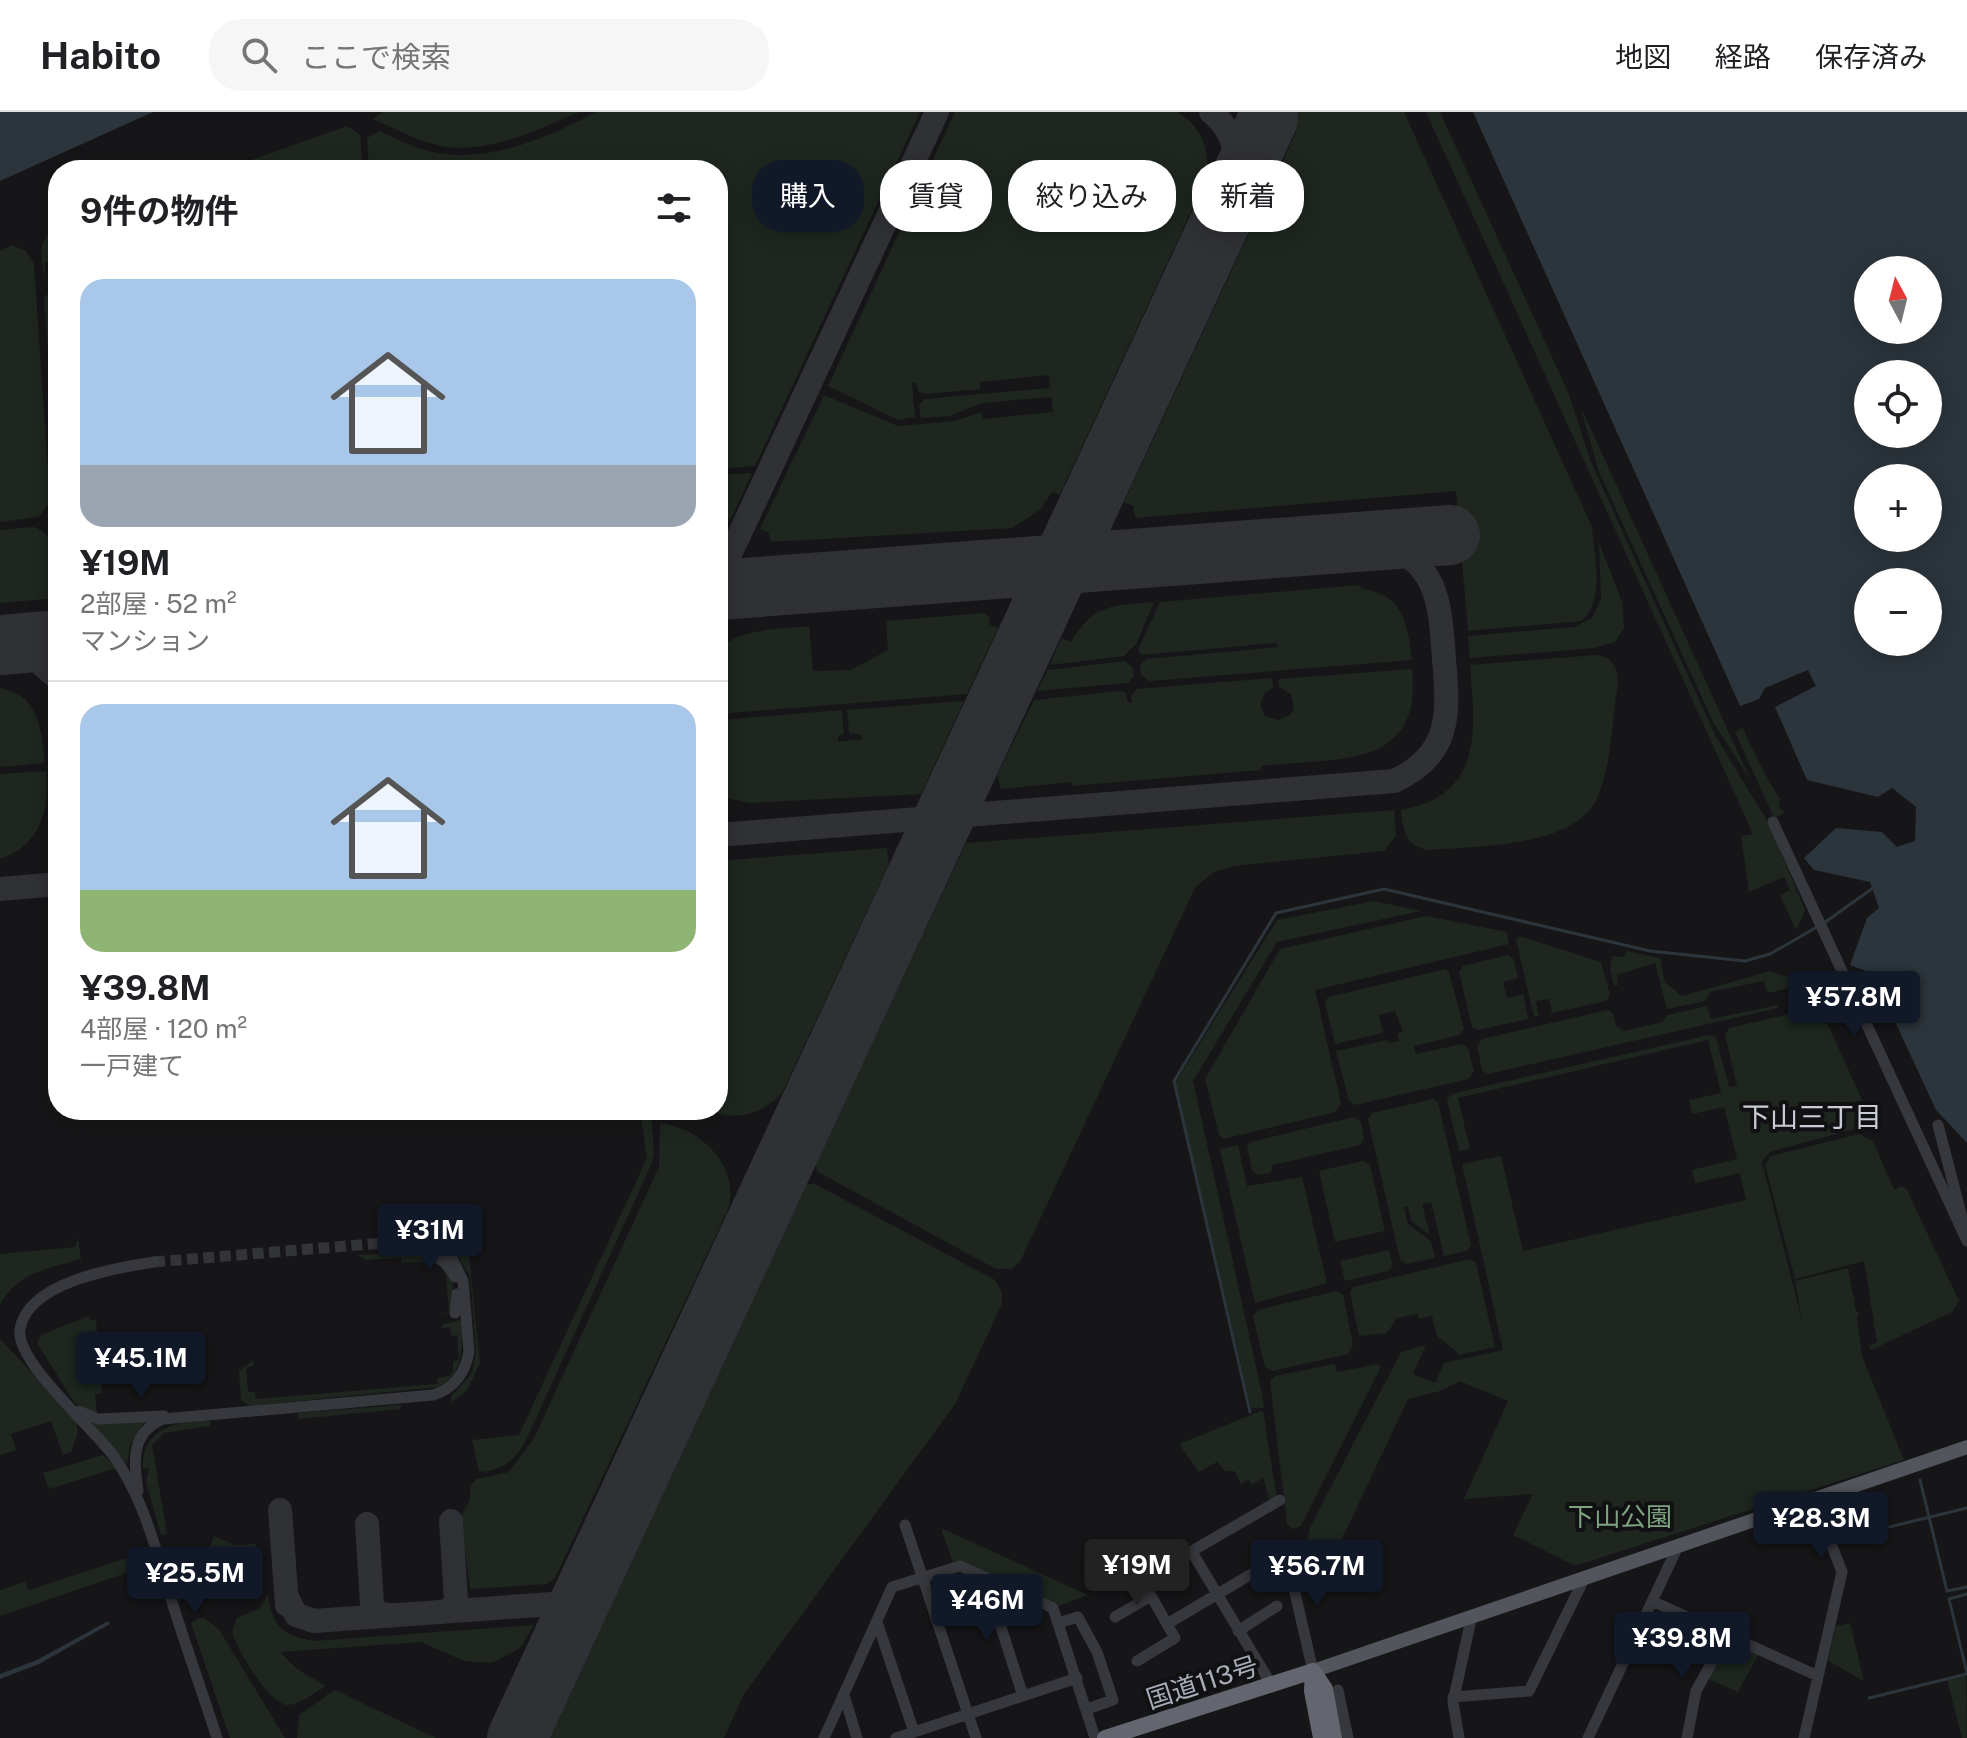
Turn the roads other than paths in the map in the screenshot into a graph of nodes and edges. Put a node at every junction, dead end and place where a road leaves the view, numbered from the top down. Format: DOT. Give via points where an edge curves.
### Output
graph roads {
  1 [pos="1773,822"];
  2 [pos="1938,1125"];
  3 [pos="1966,1239"];
  4 [pos="154,1265"];
  5 [pos="455,1313"];
  6 [pos="68,1402"];
  7 [pos="208,1414"];
  8 [pos="1967,1447"];
  9 [pos="1813,1497"];
  10 [pos="1280,1500"];
  11 [pos="140,1503"];
  12 [pos="905,1525"];
  13 [pos="1679,1544"];
  14 [pos="1192,1552"];
  15 [pos="1585,1575"];
  16 [pos="985,1577"];
  17 [pos="922,1578"];
  18 [pos="1216,1595"];
  19 [pos="1151,1596"];
  20 [pos="1654,1602"];
  21 [pos="1277,1606"];
  22 [pos="1472,1615"];
  23 [pos="1115,1617"];
  24 [pos="1058,1623"];
  25 [pos="1167,1624"];
  26 [pos="878,1625"];
  27 [pos="1238,1631"];
  28 [pos="1726,1637"];
  29 [pos="1137,1661"];
  30 [pos="1313,1671"];
  31 [pos="1818,1676"];
  32 [pos="1077,1678"];
  33 [pos="1271,1684"];
  34 [pos="1338,1690"];
  35 [pos="844,1695"];
  36 [pos="1023,1696"];
  37 [pos="1453,1697"];
  38 [pos="1087,1709"];
  39 [pos="968,1714"];
  40 [pos="914,1732"];
  41 [pos="217,1738"];
  42 [pos="824,1738"];
  43 [pos="857,1738"];
  44 [pos="896,1738"];
  45 [pos="976,1738"];
  46 [pos="1095,1738"];
  47 [pos="1105,1738"];
  48 [pos="1321,1738"];
  49 [pos="1334,1738"];
  50 [pos="1348,1738"];
  51 [pos="1459,1738"];
  52 [pos="1588,1738"];
  53 [pos="1687,1738"];
  54 [pos="1804,1738"];
  1 -- 3 [label="street"];
  2 -- 3 [label="street"];
  4 -- 6 [label="street" via="86,1277 32,1305 20,1329 22,1349"];
  5 -- 7 [label="street" via="455,1278 449,1267 429,1253 395,1246 437,1244 460,1270 469,1351 463,1372 448,1389 404,1399"];
  6 -- 7 [label="street" via="98,1419"];
  6 -- 11 [label="street" via="110,1452"];
  7 -- 11 [label="street" via="163,1419 140,1438 134,1455"];
  8 -- 9 [label="main road"];
  9 -- 13 [label="main road"];
  9 -- 31 [label="street" via="1842,1572"];
  10 -- 14 [label="street"];
  11 -- 41 [label="street"];
  12 -- 17 [label="street"];
  13 -- 15 [label="main road"];
  13 -- 20 [label="street"];
  14 -- 18 [label="street"];
  14 -- 19 [label="street" via="1142,1580"];
  15 -- 22 [label="main road"];
  15 -- 37 [label="street" via="1529,1691"];
  16 -- 17 [label="street" via="960,1566"];
  16 -- 24 [label="street" via="1053,1608"];
  16 -- 36 [label="street"];
  17 -- 26 [label="street" via="892,1587"];
  17 -- 39 [label="street"];
  18 -- 25 [label="street"];
  18 -- 27 [label="street"];
  18 -- 30 [label="street" via="1297,1547 1292,1580"];
  19 -- 23 [label="street"];
  19 -- 25 [label="street"];
  20 -- 28 [label="street"];
  20 -- 52 [label="street"];
  21 -- 27 [label="street"];
  22 -- 30 [label="main road"];
  22 -- 37 [label="street"];
  24 -- 32 [label="street"];
  24 -- 38 [label="street" via="1078,1617 1097,1652 1113,1700"];
  25 -- 29 [label="street" via="1175,1638"];
  26 -- 35 [label="street"];
  26 -- 40 [label="street"];
  27 -- 33 [label="street"];
  28 -- 31 [label="street"];
  28 -- 53 [label="street" via="1696,1691"];
  30 -- 33 [label="highway, 国道113号"];
  30 -- 48 [label="highway"];
  30 -- 49 [label="highway" via="1325,1689"];
  31 -- 54 [label="street"];
  32 -- 36 [label="street"];
  32 -- 38 [label="street"];
  33 -- 47 [label="highway, 国道113号"];
  34 -- 50 [label="street"];
  35 -- 42 [label="street"];
  35 -- 43 [label="street"];
  36 -- 39 [label="street"];
  37 -- 51 [label="street"];
  38 -- 46 [label="street"];
  39 -- 40 [label="street"];
  39 -- 45 [label="street"];
  40 -- 44 [label="street"];
}
